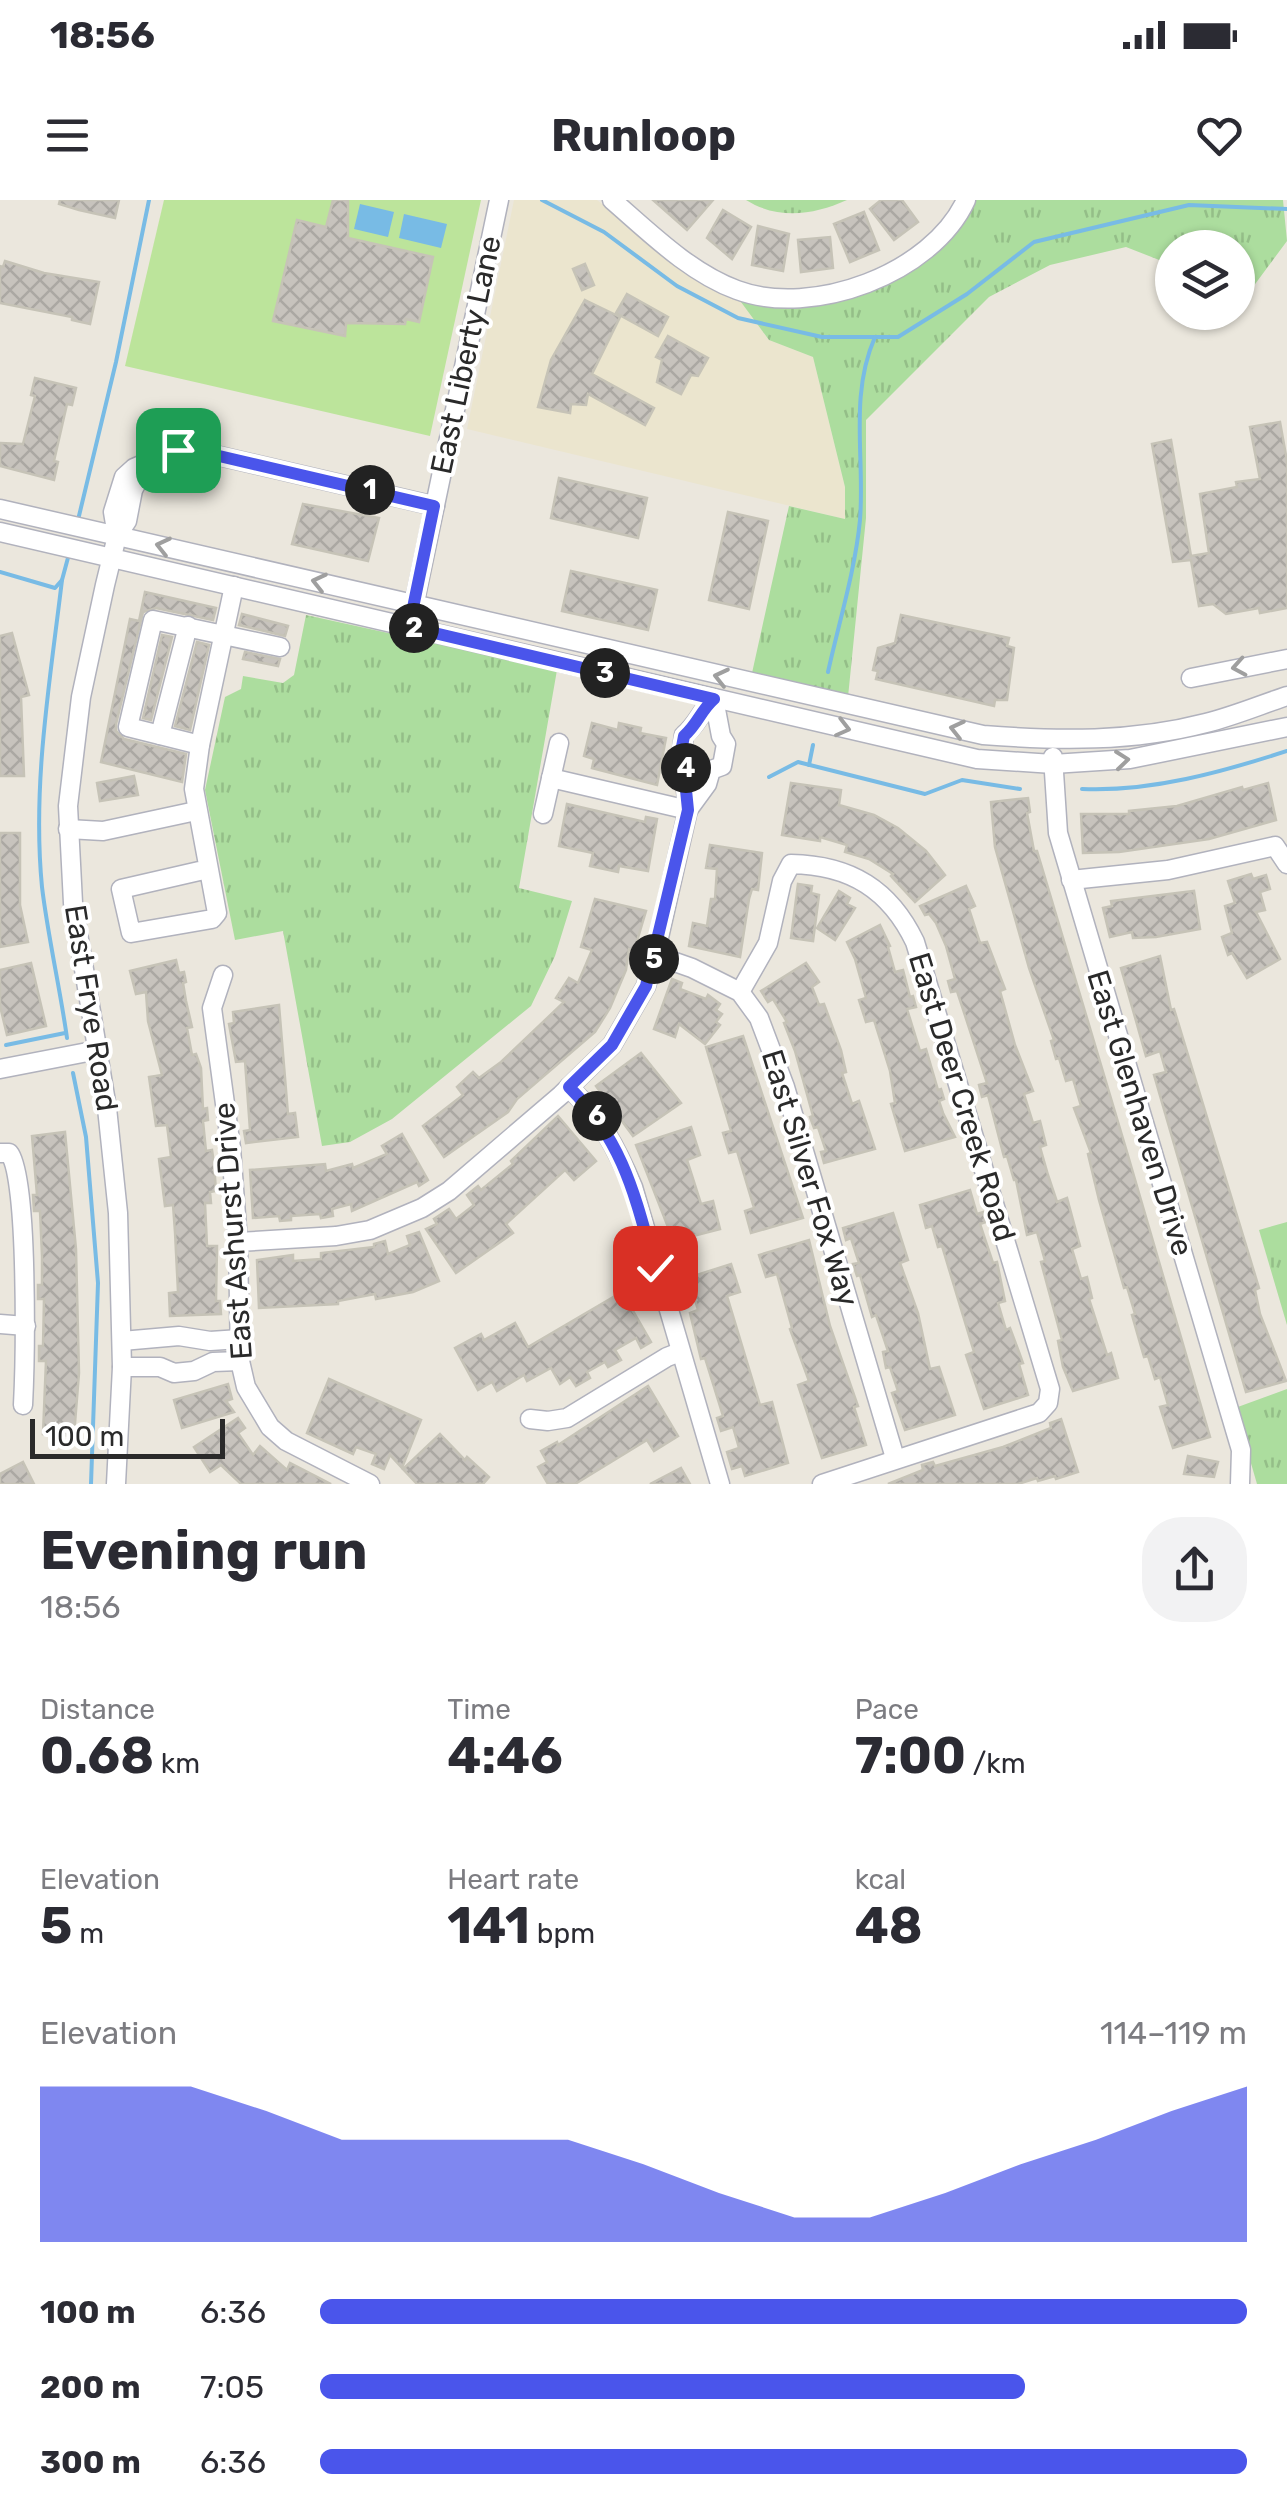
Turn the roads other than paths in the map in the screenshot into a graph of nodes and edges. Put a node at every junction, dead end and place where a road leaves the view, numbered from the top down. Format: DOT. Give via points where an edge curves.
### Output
graph roads {
  1 [pos="612,200"];
  2 [pos="966,200"];
  3 [pos="499,202"];
  4 [pos="434,506"];
  5 [pos="0,508"];
  6 [pos="0,532"];
  7 [pos="118,536"];
  8 [pos="112,558"];
  9 [pos="234,586"];
  10 [pos="414,605"];
  11 [pos="188,626"];
  12 [pos="409,627"];
  13 [pos="224,634"];
  14 [pos="280,647"];
  15 [pos="1287,659"];
  16 [pos="1191,678"];
  17 [pos="1287,696"];
  18 [pos="714,699"];
  19 [pos="1287,727"];
  20 [pos="692,729"];
  21 [pos="160,736"];
  22 [pos="721,736"];
  23 [pos="1053,740"];
  24 [pos="559,743"];
  25 [pos="200,745"];
  26 [pos="687,764"];
  27 [pos="1052,764"];
  28 [pos="711,770"];
  29 [pos="551,778"];
  30 [pos="196,810"];
  31 [pos="688,810"];
  32 [pos="543,814"];
  33 [pos="68,829"];
  34 [pos="1287,864"];
  35 [pos="208,869"];
  36 [pos="1071,880"];
  37 [pos="655,955"];
  38 [pos="223,975"];
  39 [pos="740,992"];
  40 [pos="98,1050"];
  41 [pos="0,1068"];
  42 [pos="569,1087"];
  43 [pos="4,1153"];
  44 [pos="238,1242"];
  45 [pos="0,1324"];
  46 [pos="26,1326"];
  47 [pos="193,1338"];
  48 [pos="160,1340"];
  49 [pos="240,1340"];
  50 [pos="122,1341"];
  51 [pos="680,1352"];
  52 [pos="240,1362"];
  53 [pos="122,1368"];
  54 [pos="160,1368"];
  55 [pos="194,1370"];
  56 [pos="24,1405"];
  57 [pos="530,1419"];
  58 [pos="895,1458"];
  59 [pos="116,1484"];
  60 [pos="370,1484"];
  61 [pos="720,1484"];
  62 [pos="822,1484"];
  63 [pos="1240,1484"];
  1 -- 2 [label="street" via="680,257 738,290 794,297 854,289 884,277 942,233"];
  3 -- 4 [label="street, East Liberty Lane"];
  4 -- 7 [label="street, East Frye Road" via="188,449 146,465 126,489 127,521"];
  4 -- 10 [label="street, East Liberty Lane"];
  5 -- 7 [label="street"];
  6 -- 8 [label="street"];
  7 -- 8 [label="street, East Frye Road"];
  10 -- 7 [label="street, one-way"];
  8 -- 9 [label="street"];
  8 -- 33 [label="street, East Frye Road" via="74,742"];
  9 -- 12 [label="street"];
  9 -- 13 [label="street"];
  10 -- 12 [label="street, East Liberty Lane"];
  23 -- 10 [label="street, one-way" via="983,736"];
  11 -- 13 [label="street"];
  11 -- 21 [label="street"];
  11 -- 21 [label="street" via="157,619 152,624 127,724"];
  12 -- 18 [label="street"];
  13 -- 14 [label="street"];
  13 -- 25 [label="street"];
  15 -- 16 [label="street, one-way"];
  17 -- 23 [label="street" via="1167,731"];
  18 -- 20 [label="street"];
  18 -- 22 [label="street"];
  18 -- 27 [label="street, one-way" via="964,756"];
  27 -- 19 [label="street, one-way" via="1161,755"];
  20 -- 22 [label="street"];
  20 -- 26 [label="street" via="680,757"];
  21 -- 25 [label="street"];
  22 -- 28 [label="street" via="722,766"];
  23 -- 27 [label="street, East Glenhaven Drive"];
  24 -- 29 [label="street"];
  25 -- 30 [label="street"];
  26 -- 28 [label="street"];
  26 -- 31 [label="street"];
  27 -- 36 [label="street, East Glenhaven Drive" via="1056,820"];
  28 -- 31 [label="street"];
  29 -- 31 [label="street"];
  29 -- 32 [label="street"];
  30 -- 33 [label="street" via="103,831"];
  30 -- 35 [label="street"];
  31 -- 37 [label="street"];
  33 -- 40 [label="street, East Frye Road" via="73,904"];
  34 -- 36 [label="street" via="1276,846 1168,870"];
  35 -- 35 [label="street" via="215,917 130,933 122,889"];
  36 -- 63 [label="street, East Glenhaven Drive" via="1241,1450"];
  37 -- 39 [label="street"];
  37 -- 42 [label="street" via="646,986 612,1045"];
  38 -- 44 [label="street, East Ashurst Drive" via="212,1008"];
  39 -- 58 [label="street, East Silver Fox Way" via="773,1050"];
  39 -- 58 [label="street, East Deer Creek Road" via="768,944 791,864 861,880 894,905 915,942 1050,1389 1040,1413"];
  40 -- 41 [label="street"];
  40 -- 50 [label="street, East Frye Road" via="114,1168"];
  42 -- 44 [label="street" via="449,1191 394,1222 336,1236"];
  42 -- 51 [label="street" via="596,1114 618,1151"];
  43 -- 46 [label="street" via="14,1160 18,1186"];
  44 -- 49 [label="street, East Ashurst Drive"];
  45 -- 46 [label="street"];
  46 -- 56 [label="street"];
  47 -- 48 [label="street"];
  47 -- 49 [label="street"];
  47 -- 55 [label="street"];
  48 -- 50 [label="street"];
  48 -- 54 [label="street"];
  49 -- 52 [label="street, East Ashurst Drive"];
  50 -- 53 [label="street, East Frye Road"];
  51 -- 57 [label="street" via="566,1418"];
  51 -- 61 [label="street"];
  52 -- 55 [label="street"];
  52 -- 60 [label="street, East Ashurst Drive" via="270,1427 310,1456"];
  53 -- 54 [label="street"];
  53 -- 59 [label="street, East Frye Road"];
  54 -- 55 [label="street"];
  58 -- 62 [label="street"];
}
